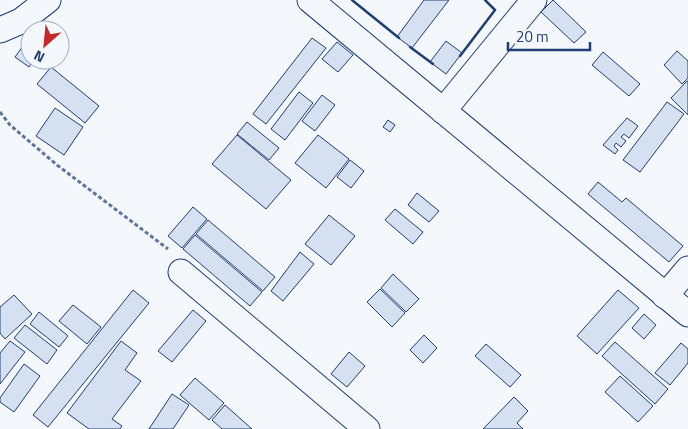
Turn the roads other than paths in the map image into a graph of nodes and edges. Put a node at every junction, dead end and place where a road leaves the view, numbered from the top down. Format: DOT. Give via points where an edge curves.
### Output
graph roads {
  1 [pos="48,0"];
  2 [pos="310,0"];
  3 [pos="534,0"];
  4 [pos="0,30"];
  5 [pos="443,111"];
  6 [pos="688,269"];
  7 [pos="180,272"];
  8 [pos="666,296"];
  9 [pos="688,314"];
  10 [pos="368,429"];
  1 -- 4 [label="street" via="21,21"];
  2 -- 5 [label="street"];
  3 -- 5 [label="street"];
  5 -- 8 [label="street"];
  6 -- 8 [label="street"];
  7 -- 10 [label="street"];
  8 -- 9 [label="street"];
}
